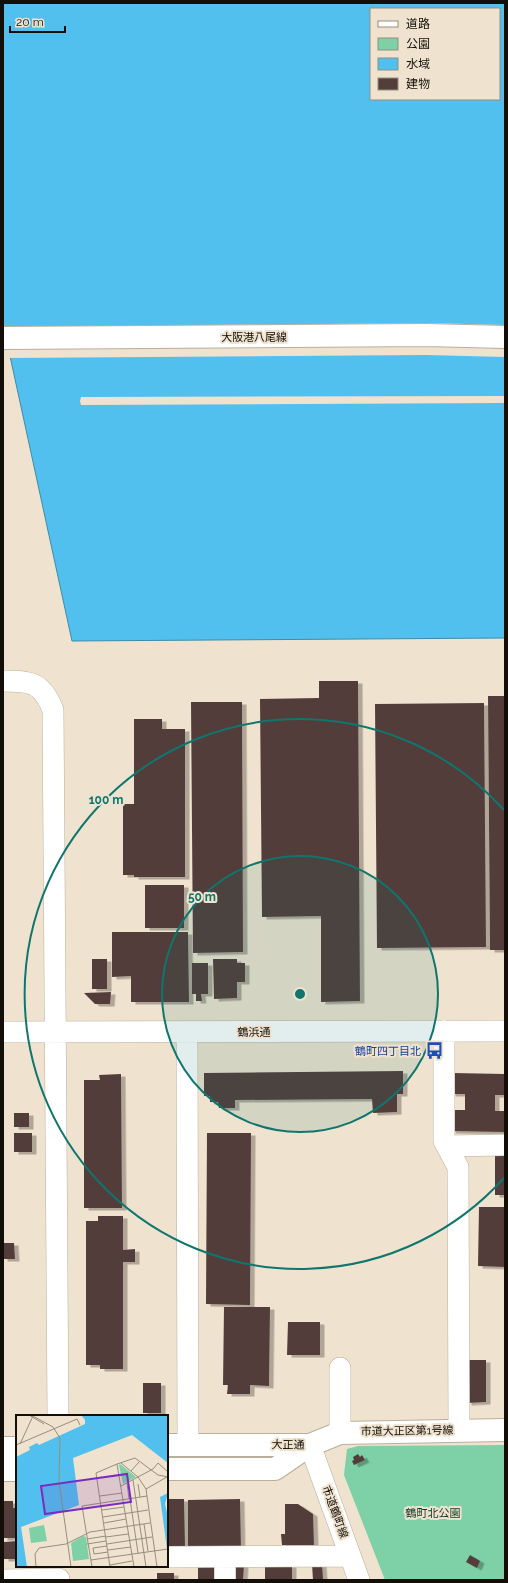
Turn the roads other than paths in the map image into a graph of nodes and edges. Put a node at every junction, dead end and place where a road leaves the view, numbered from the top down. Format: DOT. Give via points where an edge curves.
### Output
graph roads {
  1 [pos="505,337"];
  2 [pos="3,338"];
  3 [pos="3,681"];
  4 [pos="54,1031"];
  5 [pos="444,1031"];
  6 [pos="505,1031"];
  7 [pos="3,1032"];
  8 [pos="187,1032"];
  9 [pos="505,1145"];
  10 [pos="447,1146"];
  11 [pos="340,1368"];
  12 [pos="58,1415"];
  13 [pos="459,1430"];
  14 [pos="505,1430"];
  15 [pos="340,1433"];
  16 [pos="168,1445"];
  17 [pos="188,1445"];
  18 [pos="310,1445"];
  19 [pos="3,1448"];
  20 [pos="16,1448"];
  21 [pos="168,1469"];
  22 [pos="3,1470"];
  23 [pos="16,1470"];
  24 [pos="350,1556"];
  25 [pos="168,1557"];
  26 [pos="225,1557"];
  27 [pos="59,1575"];
  28 [pos="3,1580"];
  29 [pos="226,1580"];
  30 [pos="359,1580"];
  1 -- 2 [label="main road, 大阪港八尾線" via="418,335"];
  3 -- 4 [label="street" via="34,684 46,694 52,710"];
  4 -- 7 [label="street, 鶴浜通"];
  4 -- 8 [label="street, 鶴浜通"];
  4 -- 12 [label="street"];
  5 -- 6 [label="street, 鶴浜通"];
  5 -- 8 [label="street, 鶴浜通"];
  5 -- 10 [label="street" via="444,1140"];
  8 -- 17 [label="street"];
  9 -- 10 [label="street"];
  10 -- 13 [label="street" via="458,1167"];
  11 -- 15 [label="street"];
  13 -- 14 [label="main road, 市道大正区第1号線"];
  13 -- 15 [label="main road, 市道大正区第1号線"];
  15 -- 18 [label="main road, 市道大正区第1号線"];
  16 -- 17 [label="main road, 大正通"];
  17 -- 18 [label="main road, 大正通"];
  18 -- 21 [label="main road, 大正通" via="275,1469"];
  18 -- 24 [label="street, 市道鶴町線"];
  19 -- 20 [label="main road"];
  22 -- 23 [label="main road"];
  24 -- 26 [label="street"];
  24 -- 30 [label="street, 市道鶴町線"];
  25 -- 26 [label="street"];
  26 -- 29 [label="street"];
  27 -- 28 [label="street"];
}
